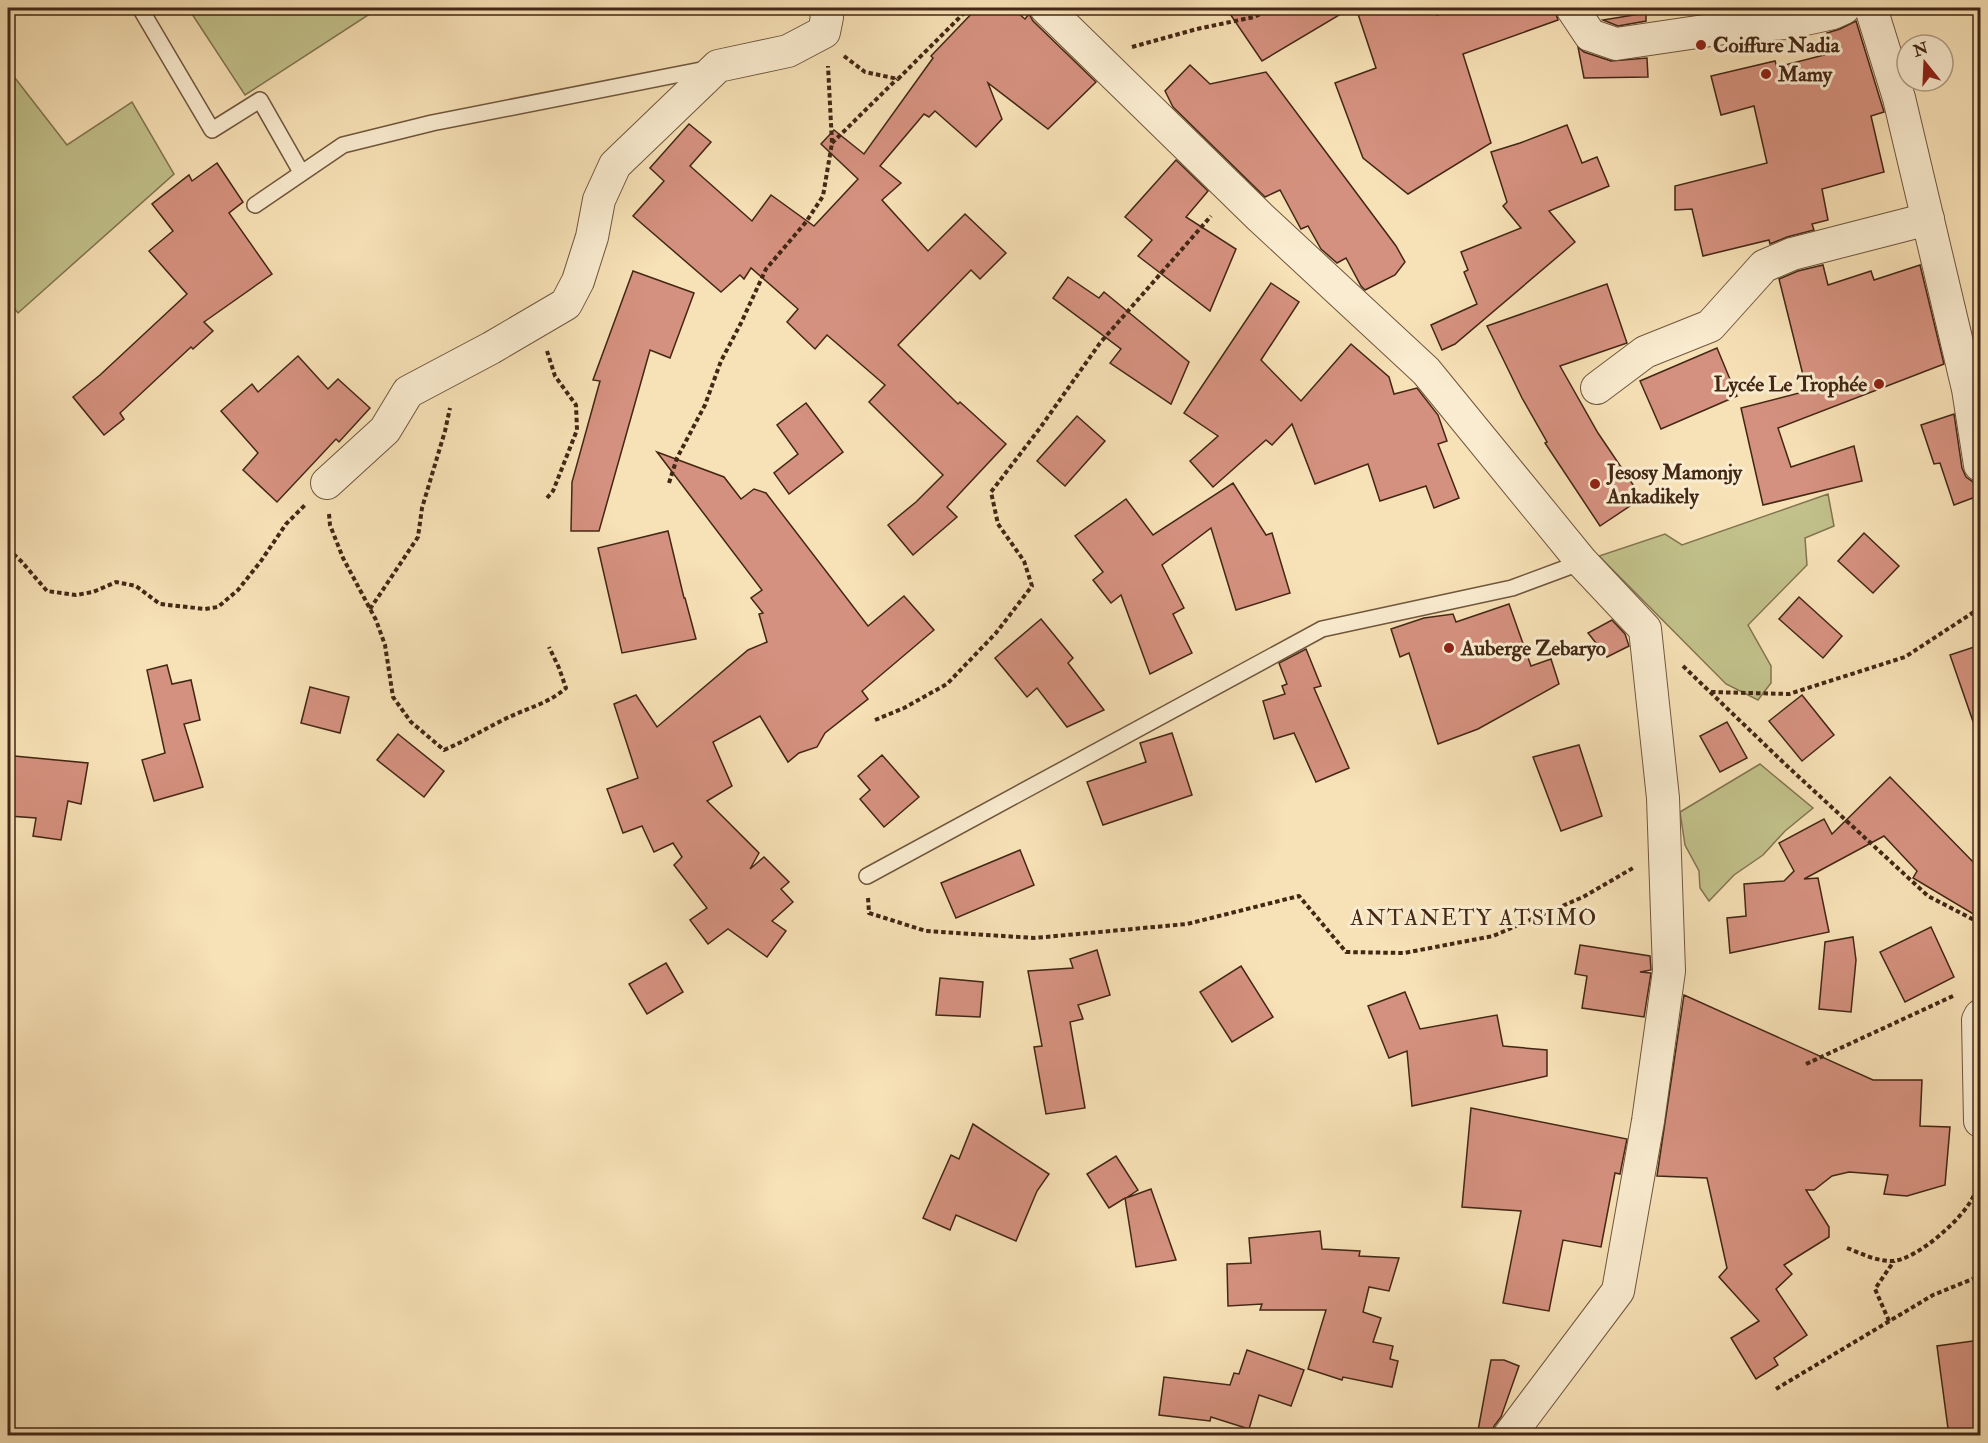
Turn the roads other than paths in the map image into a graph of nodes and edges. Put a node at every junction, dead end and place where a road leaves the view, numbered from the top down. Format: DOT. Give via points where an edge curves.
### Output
graph roads {
  1 [pos="140,8"];
  2 [pos="1046,8"];
  3 [pos="1572,8"];
  4 [pos="1844,8"];
  5 [pos="1871,8"];
  6 [pos="825,20"];
  7 [pos="718,66"];
  8 [pos="301,172"];
  9 [pos="255,205"];
  10 [pos="1928,219"];
  11 [pos="1597,388"];
  12 [pos="1980,465"];
  13 [pos="327,483"];
  14 [pos="1582,562"];
  15 [pos="867,876"];
  16 [pos="1980,1016"];
  17 [pos="1980,1121"];
  18 [pos="1509,1436"];
  1 -- 8 [label="lane" via="212,130 260,100"];
  2 -- 14 [label="street" via="1426,371"];
  3 -- 4 [label="street" via="1590,35 1616,44 1787,23"];
  5 -- 10 [label="street" via="1899,98"];
  6 -- 7 [label="street" via="788,51"];
  7 -- 8 [label="lane" via="343,144"];
  7 -- 13 [label="street" via="615,165 598,200 579,281 566,304 408,392 385,430"];
  8 -- 9 [label="lane"];
  10 -- 11 [label="street" via="1792,254 1764,266 1710,326 1645,352"];
  10 -- 12 [label="street" via="1968,389"];
  14 -- 15 [label="lane" via="1512,588 1322,629"];
  14 -- 18 [label="street" via="1645,629 1663,798 1669,971 1618,1291"];
  16 -- 17 [label="street"];
}
